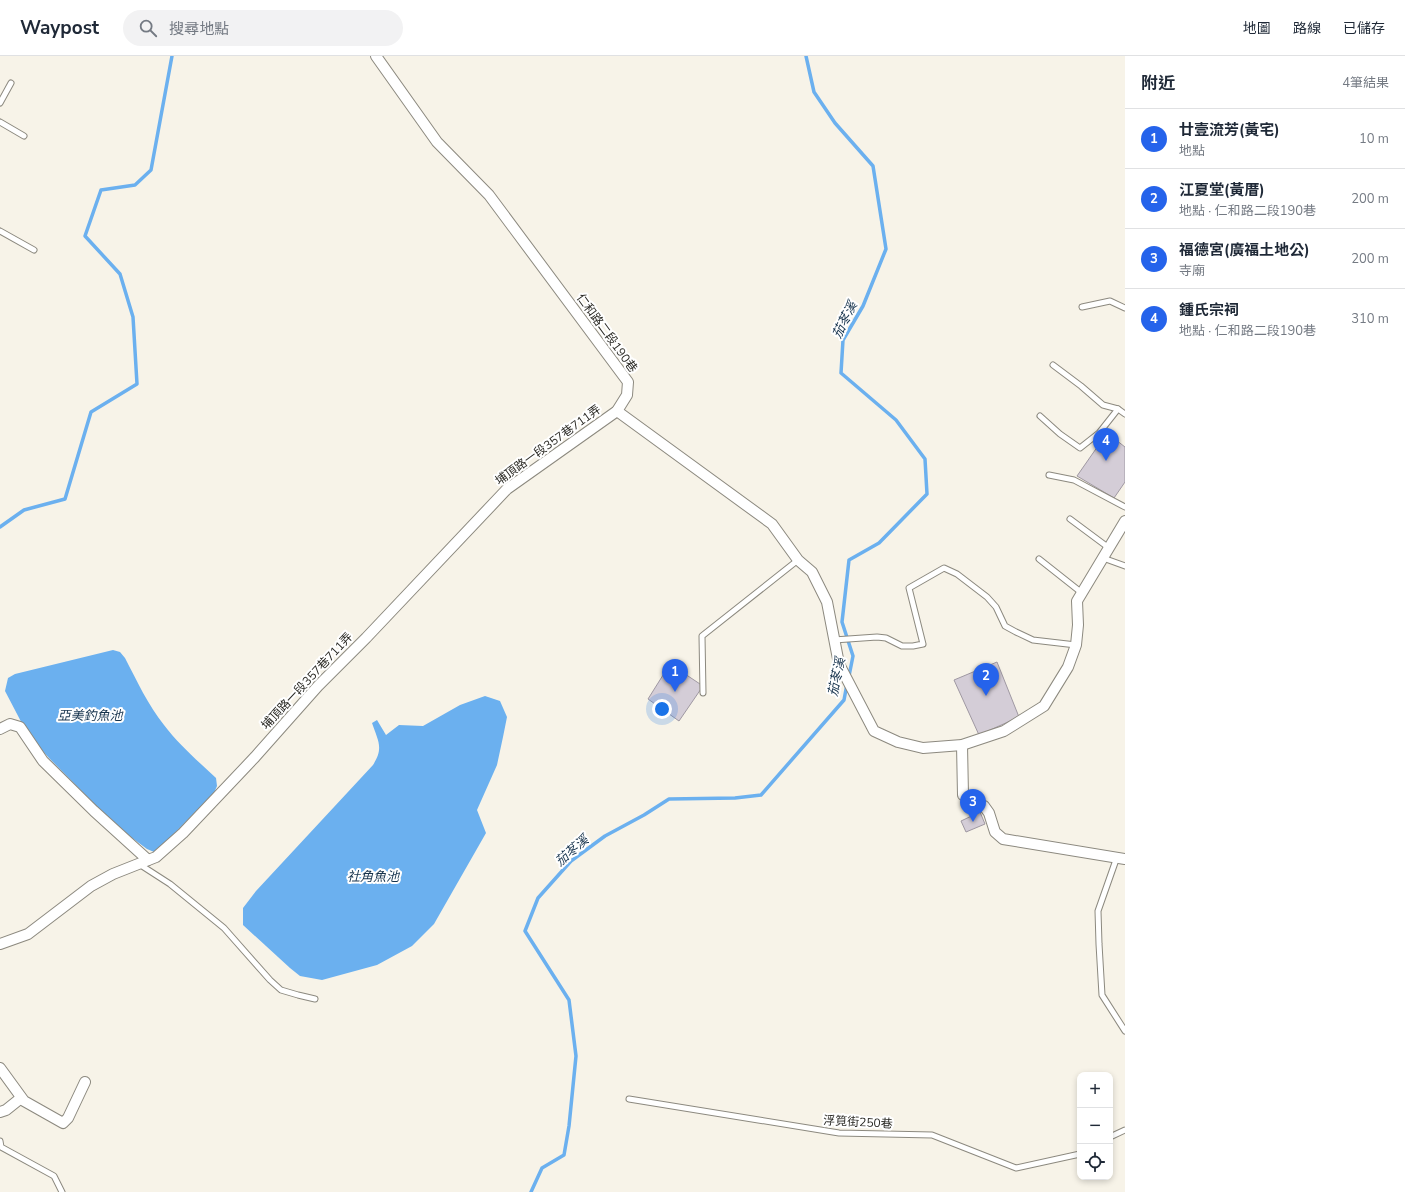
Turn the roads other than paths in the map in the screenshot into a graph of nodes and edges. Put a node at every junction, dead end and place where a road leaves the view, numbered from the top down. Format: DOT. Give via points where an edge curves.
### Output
graph roads {
  1 [pos="376,56"];
  2 [pos="11,83"];
  3 [pos="0,104"];
  4 [pos="0,122"];
  5 [pos="24,136"];
  6 [pos="0,231"];
  7 [pos="34,250"];
  8 [pos="1082,307"];
  9 [pos="1125,308"];
  10 [pos="1053,365"];
  11 [pos="1118,409"];
  12 [pos="617,411"];
  13 [pos="1125,414"];
  14 [pos="1040,416"];
  15 [pos="1049,475"];
  16 [pos="1125,507"];
  17 [pos="1070,519"];
  18 [pos="1125,521"];
  19 [pos="1109,548"];
  20 [pos="1103,558"];
  21 [pos="1039,559"];
  22 [pos="798,560"];
  23 [pos="1125,566"];
  24 [pos="1082,593"];
  25 [pos="834,640"];
  26 [pos="1076,645"];
  27 [pos="703,693"];
  28 [pos="0,729"];
  29 [pos="962,745"];
  30 [pos="1121,858"];
  31 [pos="144,862"];
  32 [pos="0,944"];
  33 [pos="315,999"];
  34 [pos="1125,1031"];
  35 [pos="0,1068"];
  36 [pos="85,1082"];
  37 [pos="21,1098"];
  38 [pos="629,1099"];
  39 [pos="0,1112"];
  40 [pos="1125,1128"];
  41 [pos="1113,1135"];
  42 [pos="0,1141"];
  43 [pos="1077,1155"];
  44 [pos="62,1192"];
  1 -- 12 [label="street, 仁和路二段190巷" via="437,142 489,195 628,382 627,394"];
  2 -- 3 [label="lane"];
  4 -- 5 [label="lane"];
  6 -- 7 [label="lane"];
  8 -- 9 [label="lane" via="1110,301"];
  10 -- 11 [label="lane" via="1103,405"];
  11 -- 13 [label="lane"];
  11 -- 14 [label="lane" via="1099,433 1080,448"];
  12 -- 22 [label="street" via="772,524"];
  12 -- 31 [label="street, 埔頂路一段357巷711弄" via="507,489 318,686 183,832 156,857"];
  15 -- 16 [label="lane" via="1074,480"];
  17 -- 19 [label="lane"];
  18 -- 19 [label="street"];
  19 -- 20 [label="street"];
  20 -- 23 [label="lane"];
  20 -- 24 [label="street"];
  21 -- 24 [label="lane"];
  22 -- 25 [label="street" via="812,572 827,602"];
  22 -- 27 [label="lane" via="702,636"];
  24 -- 26 [label="street" via="1077,601"];
  25 -- 26 [label="lane" via="877,637 886,638 902,646 923,644 909,588 944,568 957,574 987,597 996,607 1005,626 1033,640"];
  25 -- 29 [label="street" via="839,664 874,731 898,742 923,748"];
  26 -- 29 [label="street" via="1068,667 1044,706 1004,731"];
  28 -- 31 [label="street" via="10,724 20,728 43,761"];
  29 -- 30 [label="street" via="963,795 984,806 989,813 994,832 1003,839"];
  30 -- 34 [label="lane" via="1098,911 1102,995"];
  31 -- 32 [label="street, 埔頂路一段357巷711弄" via="91,886 28,934"];
  31 -- 33 [label="lane" via="224,928 281,990"];
  35 -- 37 [label="street"];
  36 -- 37 [label="street" via="68,1118 63,1123"];
  37 -- 39 [label="street"];
  38 -- 43 [label="lane, 浮筧街250巷" via="839,1133 932,1135 1016,1168"];
  40 -- 41 [label="lane"];
  42 -- 44 [label="lane" via="2,1147 54,1176"];
}
